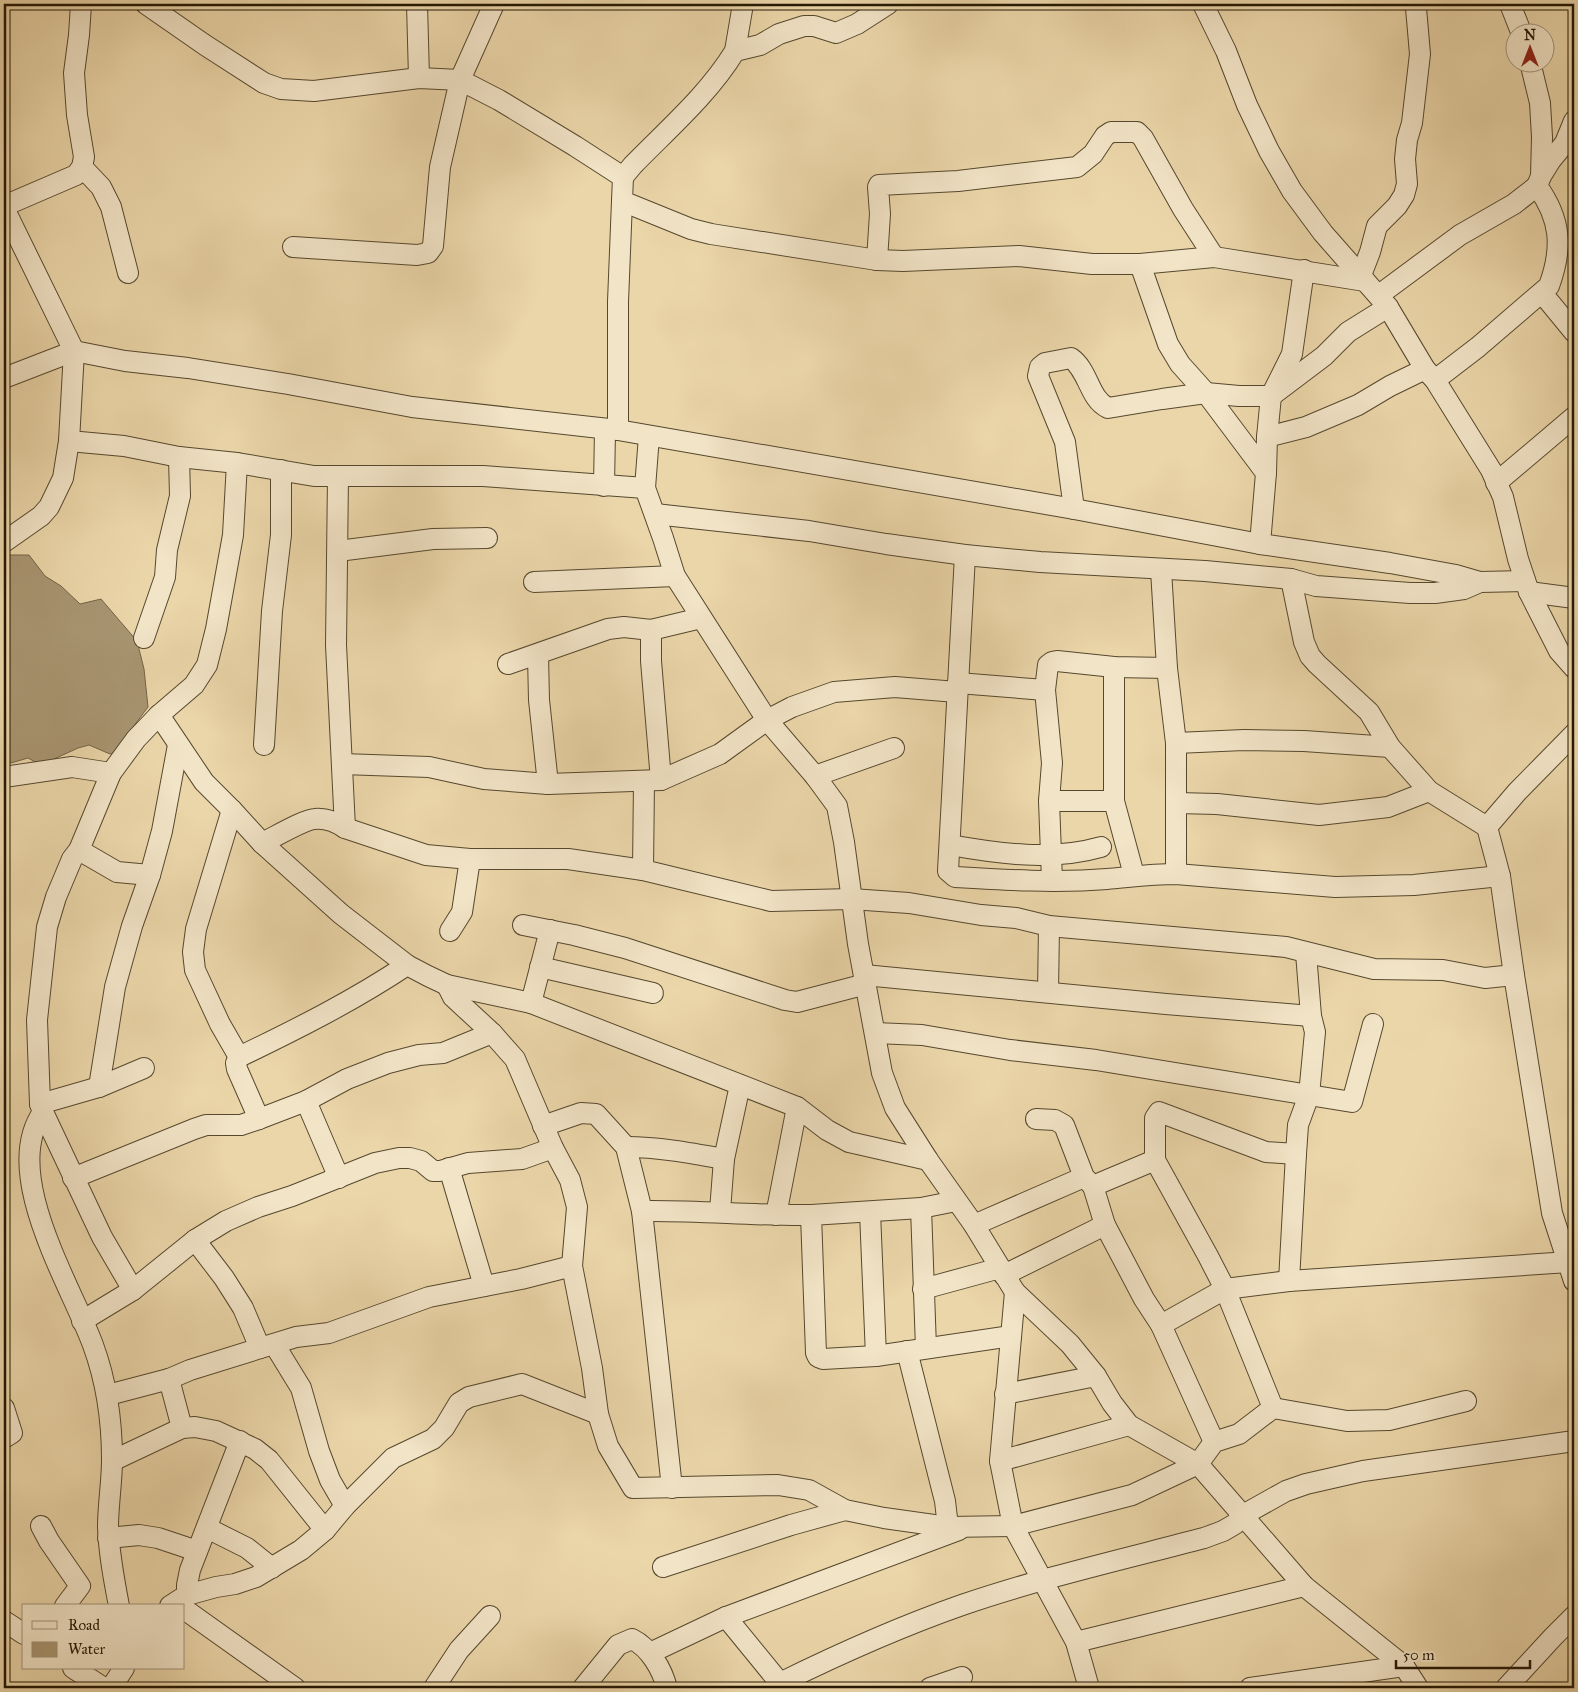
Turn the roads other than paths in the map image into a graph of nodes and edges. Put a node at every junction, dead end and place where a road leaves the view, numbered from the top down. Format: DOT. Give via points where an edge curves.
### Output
graph roads {
  1 [pos="82,4"];
  2 [pos="146,4"];
  3 [pos="417,4"];
  4 [pos="494,4"];
  5 [pos="743,4"];
  6 [pos="888,4"];
  7 [pos="1203,4"];
  8 [pos="1510,4"];
  9 [pos="1416,8"];
  10 [pos="1517,22"];
  11 [pos="735,51"];
  12 [pos="1532,72"];
  13 [pos="419,78"];
  14 [pos="460,80"];
  15 [pos="1574,121"];
  16 [pos="82,167"];
  17 [pos="624,177"];
  18 [pos="1539,181"];
  19 [pos="622,201"];
  20 [pos="5,214"];
  21 [pos="293,247"];
  22 [pos="1214,257"];
  23 [pos="877,260"];
  24 [pos="1140,264"];
  25 [pos="1304,270"];
  26 [pos="128,273"];
  27 [pos="1373,289"];
  28 [pos="1542,293"];
  29 [pos="1574,332"];
  30 [pos="74,351"];
  31 [pos="1430,374"];
  32 [pos="4,378"];
  33 [pos="1206,393"];
  34 [pos="1271,396"];
  35 [pos="1574,417"];
  36 [pos="612,430"];
  37 [pos="650,436"];
  38 [pos="1267,437"];
  39 [pos="69,441"];
  40 [pos="179,456"];
  41 [pos="237,463"];
  42 [pos="281,470"];
  43 [pos="1266,474"];
  44 [pos="338,476"];
  45 [pos="1496,483"];
  46 [pos="604,486"];
  47 [pos="645,488"];
  48 [pos="1074,508"];
  49 [pos="655,514"];
  50 [pos="487,538"];
  51 [pos="4,542"];
  52 [pos="1260,544"];
  53 [pos="338,551"];
  54 [pos="965,555"];
  55 [pos="1161,570"];
  56 [pos="675,576"];
  57 [pos="1291,579"];
  58 [pos="534,582"];
  59 [pos="1480,582"];
  60 [pos="1527,586"];
  61 [pos="1574,598"];
  62 [pos="701,618"];
  63 [pos="652,630"];
  64 [pos="144,638"];
  65 [pos="538,655"];
  66 [pos="508,664"];
  67 [pos="1114,667"];
  68 [pos="1167,668"];
  69 [pos="1574,668"];
  70 [pos="957,688"];
  71 [pos="1045,690"];
  72 [pos="159,715"];
  73 [pos="767,720"];
  74 [pos="1574,734"];
  75 [pos="1176,743"];
  76 [pos="178,745"];
  77 [pos="264,745"];
  78 [pos="1390,747"];
  79 [pos="894,748"];
  80 [pos="342,764"];
  81 [pos="111,774"];
  82 [pos="815,776"];
  83 [pos="4,777"];
  84 [pos="652,780"];
  85 [pos="548,784"];
  86 [pos="1429,791"];
  87 [pos="1049,800"];
  88 [pos="1114,801"];
  89 [pos="1177,804"];
  90 [pos="232,810"];
  91 [pos="1487,827"];
  92 [pos="345,828"];
  93 [pos="262,843"];
  94 [pos="950,845"];
  95 [pos="1101,847"];
  96 [pos="79,850"];
  97 [pos="1050,856"];
  98 [pos="470,859"];
  99 [pos="643,870"];
  100 [pos="1176,874"];
  101 [pos="150,875"];
  102 [pos="1134,875"];
  103 [pos="1500,876"];
  104 [pos="1052,881"];
  105 [pos="851,899"];
  106 [pos="523,925"];
  107 [pos="1049,926"];
  108 [pos="550,930"];
  109 [pos="450,931"];
  110 [pos="1306,953"];
  111 [pos="407,965"];
  112 [pos="540,966"];
  113 [pos="1514,976"];
  114 [pos="865,980"];
  115 [pos="446,985"];
  116 [pos="1048,992"];
  117 [pos="653,993"];
  118 [pos="531,1002"];
  119 [pos="1311,1016"];
  120 [pos="1373,1024"];
  121 [pos="492,1032"];
  122 [pos="875,1033"];
  123 [pos="239,1058"];
  124 [pos="144,1068"];
  125 [pos="740,1085"];
  126 [pos="98,1087"];
  127 [pos="1309,1095"];
  128 [pos="306,1101"];
  129 [pos="797,1107"];
  130 [pos="42,1108"];
  131 [pos="258,1119"];
  132 [pos="1036,1119"];
  133 [pos="544,1126"];
  134 [pos="626,1147"];
  135 [pos="552,1148"];
  136 [pos="1296,1154"];
  137 [pos="724,1159"];
  138 [pos="928,1160"];
  139 [pos="1155,1160"];
  140 [pos="450,1168"];
  141 [pos="73,1178"];
  142 [pos="339,1178"];
  143 [pos="1089,1182"];
  144 [pos="956,1201"];
  145 [pos="921,1208"];
  146 [pos="642,1211"];
  147 [pos="720,1211"];
  148 [pos="870,1212"];
  149 [pos="811,1215"];
  150 [pos="776,1216"];
  151 [pos="974,1225"];
  152 [pos="1106,1225"];
  153 [pos="195,1240"];
  154 [pos="572,1266"];
  155 [pos="1002,1271"];
  156 [pos="1572,1271"];
  157 [pos="1289,1281"];
  158 [pos="484,1286"];
  159 [pos="923,1289"];
  160 [pos="133,1290"];
  161 [pos="1225,1290"];
  162 [pos="1015,1292"];
  163 [pos="82,1321"];
  164 [pos="1161,1325"];
  165 [pos="1011,1336"];
  166 [pos="267,1346"];
  167 [pos="916,1349"];
  168 [pos="876,1356"];
  169 [pos="1096,1376"];
  170 [pos="170,1378"];
  171 [pos="1005,1394"];
  172 [pos="108,1395"];
  173 [pos="1466,1401"];
  174 [pos="4,1408"];
  175 [pos="1273,1408"];
  176 [pos="598,1414"];
  177 [pos="1128,1425"];
  178 [pos="182,1428"];
  179 [pos="4,1438"];
  180 [pos="240,1441"];
  181 [pos="1574,1441"];
  182 [pos="1214,1442"];
  183 [pos="112,1461"];
  184 [pos="1000,1461"];
  185 [pos="1198,1464"];
  186 [pos="672,1488"];
  187 [pos="345,1506"];
  188 [pos="845,1510"];
  189 [pos="1243,1516"];
  190 [pos="41,1526"];
  191 [pos="969,1526"];
  192 [pos="1013,1526"];
  193 [pos="948,1527"];
  194 [pos="206,1528"];
  195 [pos="325,1530"];
  196 [pos="108,1538"];
  197 [pos="197,1551"];
  198 [pos="663,1567"];
  199 [pos="272,1568"];
  200 [pos="1043,1580"];
  201 [pos="1304,1586"];
  202 [pos="66,1604"];
  203 [pos="119,1604"];
  204 [pos="179,1604"];
  205 [pos="185,1608"];
  206 [pos="490,1616"];
  207 [pos="1574,1616"];
  208 [pos="726,1617"];
  209 [pos="4,1620"];
  210 [pos="22,1633"];
  211 [pos="1076,1642"];
  212 [pos="650,1653"];
  213 [pos="1404,1666"];
  214 [pos="76,1670"];
  215 [pos="123,1670"];
  216 [pos="962,1677"];
  217 [pos="782,1686"];
  218 [pos="104,1688"];
  219 [pos="111,1688"];
  220 [pos="295,1688"];
  221 [pos="434,1688"];
  222 [pos="583,1688"];
  223 [pos="667,1688"];
  224 [pos="930,1688"];
  225 [pos="1089,1688"];
  226 [pos="1250,1688"];
  227 [pos="1418,1688"];
  228 [pos="1506,1688"];
  1 -- 16 [label="street" via="74,73 84,157"];
  2 -- 13 [label="street" via="264,83 281,88 314,91"];
  3 -- 13 [label="street"];
  4 -- 14 [label="street"];
  5 -- 11 [label="street"];
  6 -- 11 [label="street" via="836,33 804,26 779,34 760,46"];
  7 -- 27 [label="street" via="1247,106 1292,191 1323,233"];
  8 -- 10 [label="street"];
  9 -- 27 [label="street" via="1420,54 1405,159 1407,184 1397,206 1377,226 1370,252"];
  11 -- 17 [label="street" via="702,95 632,164"];
  12 -- 18 [label="street" via="1540,103"];
  13 -- 14 [label="street"];
  14 -- 17 [label="street" via="499,100"];
  14 -- 21 [label="street" via="440,167 432,246 428,253 417,256"];
  15 -- 18 [label="street" via="1565,144"];
  16 -- 20 [label="street" via="76,175"];
  16 -- 26 [label="street" via="102,187"];
  17 -- 19 [label="street"];
  18 -- 27 [label="street" via="1514,204"];
  18 -- 28 [label="street" via="1559,238 1554,274"];
  19 -- 23 [label="street" via="691,229"];
  19 -- 36 [label="street"];
  20 -- 30 [label="street"];
  22 -- 23 [label="street" via="1143,138 1137,132 1119,131 1105,136 1093,154 1077,167 958,181 879,185"];
  22 -- 24 [label="street"];
  22 -- 25 [label="street"];
  23 -- 24 [label="street" via="1019,256 1092,264"];
  24 -- 33 [label="street" via="1168,344 1180,364"];
  25 -- 27 [label="street"];
  25 -- 34 [label="street" via="1292,354"];
  27 -- 31 [label="street"];
  27 -- 34 [label="street" via="1348,332 1324,356"];
  28 -- 29 [label="street"];
  28 -- 31 [label="street" via="1478,347"];
  30 -- 32 [label="street"];
  30 -- 36 [label="street" via="412,407"];
  30 -- 39 [label="street"];
  31 -- 38 [label="street" via="1390,386 1358,405 1306,427"];
  31 -- 45 [label="street" via="1476,445"];
  33 -- 34 [label="street"];
  33 -- 43 [label="street"];
  33 -- 48 [label="street" via="1108,408 1100,403 1081,367 1071,358 1040,366 1038,376 1066,442"];
  34 -- 38 [label="street"];
  35 -- 45 [label="street"];
  36 -- 37 [label="street"];
  36 -- 46 [label="street"];
  37 -- 47 [label="street"];
  37 -- 48 [label="street"];
  38 -- 43 [label="street"];
  39 -- 40 [label="street"];
  39 -- 51 [label="street" via="63,478 50,507"];
  40 -- 41 [label="street"];
  40 -- 64 [label="street" via="180,496 167,550 165,577"];
  41 -- 42 [label="street"];
  41 -- 72 [label="street" via="233,535 206,665 194,685"];
  42 -- 44 [label="street" via="314,476"];
  42 -- 77 [label="street" via="281,535 272,611"];
  43 -- 52 [label="street"];
  44 -- 46 [label="street" via="483,476"];
  44 -- 53 [label="street"];
  45 -- 60 [label="street"];
  46 -- 47 [label="street"];
  47 -- 49 [label="street"];
  48 -- 52 [label="street"];
  49 -- 54 [label="street" via="829,533"];
  49 -- 56 [label="street"];
  50 -- 53 [label="street" via="433,539"];
  52 -- 59 [label="street" via="1390,563"];
  53 -- 80 [label="street" via="336,646"];
  54 -- 55 [label="street"];
  54 -- 70 [label="street"];
  55 -- 57 [label="street"];
  55 -- 68 [label="street"];
  56 -- 58 [label="street"];
  56 -- 62 [label="street"];
  57 -- 59 [label="street" via="1316,586 1410,593 1464,589"];
  57 -- 78 [label="street" via="1310,656 1369,712"];
  59 -- 60 [label="street"];
  60 -- 61 [label="street"];
  60 -- 69 [label="street" via="1559,651"];
  62 -- 63 [label="street"];
  62 -- 73 [label="street"];
  63 -- 65 [label="street" via="608,629"];
  63 -- 84 [label="street"];
  65 -- 66 [label="street"];
  65 -- 85 [label="street"];
  67 -- 68 [label="street"];
  67 -- 71 [label="street" via="1052,662 1048,665"];
  67 -- 88 [label="street"];
  68 -- 75 [label="street"];
  70 -- 71 [label="street"];
  70 -- 73 [label="street" via="895,687 834,692"];
  70 -- 94 [label="street"];
  71 -- 87 [label="street" via="1052,763"];
  72 -- 76 [label="street"];
  72 -- 81 [label="street" via="136,739"];
  73 -- 82 [label="street"];
  73 -- 84 [label="street" via="720,754"];
  74 -- 91 [label="street"];
  75 -- 78 [label="street" via="1304,741"];
  75 -- 89 [label="street"];
  76 -- 90 [label="street" via="204,782"];
  76 -- 101 [label="street"];
  78 -- 86 [label="street"];
  79 -- 82 [label="street"];
  80 -- 85 [label="street" via="429,767 484,778"];
  80 -- 92 [label="street"];
  81 -- 83 [label="street" via="72,767"];
  81 -- 96 [label="street"];
  82 -- 105 [label="street" via="837,806"];
  84 -- 85 [label="street"];
  84 -- 99 [label="street"];
  86 -- 89 [label="street" via="1388,807 1320,815 1217,804"];
  86 -- 91 [label="street"];
  87 -- 88 [label="street"];
  87 -- 97 [label="street"];
  88 -- 102 [label="street"];
  89 -- 100 [label="street"];
  90 -- 93 [label="street"];
  90 -- 123 [label="street" via="196,929 193,952 196,970"];
  91 -- 103 [label="street"];
  92 -- 93 [label="street" via="335,822 313,819"];
  92 -- 98 [label="street" via="426,855"];
  93 -- 111 [label="street" via="341,914"];
  94 -- 97 [label="street" via="993,853"];
  94 -- 104 [label="street" via="948,871 955,876"];
  95 -- 97 [label="street"];
  96 -- 101 [label="street" via="117,872"];
  96 -- 130 [label="street" via="59,890 47,927 37,1020"];
  97 -- 104 [label="street"];
  98 -- 99 [label="street" via="568,859"];
  98 -- 109 [label="street" via="462,912"];
  99 -- 105 [label="street" via="771,901"];
  100 -- 102 [label="street"];
  100 -- 103 [label="street" via="1335,887 1414,886"];
  101 -- 126 [label="street" via="115,987"];
  102 -- 104 [label="street"];
  103 -- 113 [label="street"];
  105 -- 107 [label="street" via="909,903 1016,918"];
  105 -- 114 [label="street"];
  106 -- 108 [label="street"];
  107 -- 110 [label="street" via="1286,947"];
  107 -- 116 [label="street"];
  108 -- 112 [label="street"];
  108 -- 114 [label="street" via="625,948 798,1002"];
  110 -- 113 [label="street" via="1374,969 1436,969 1485,978"];
  110 -- 119 [label="street"];
  111 -- 115 [label="street"];
  111 -- 123 [label="street" via="368,991"];
  112 -- 117 [label="street"];
  112 -- 118 [label="street"];
  113 -- 156 [label="street" via="1552,1212"];
  114 -- 116 [label="street"];
  114 -- 122 [label="street"];
  115 -- 118 [label="street"];
  115 -- 121 [label="street" via="453,996"];
  116 -- 119 [label="street"];
  118 -- 125 [label="street"];
  119 -- 127 [label="street" via="1315,1032"];
  120 -- 127 [label="street" via="1352,1102"];
  121 -- 128 [label="street" via="443,1053 388,1062"];
  121 -- 133 [label="street" via="515,1059"];
  122 -- 127 [label="street" via="922,1036 1096,1060"];
  122 -- 138 [label="street" via="882,1073 895,1108"];
  123 -- 131 [label="street" via="237,1069"];
  124 -- 126 [label="street"];
  125 -- 129 [label="street"];
  125 -- 137 [label="street"];
  126 -- 130 [label="street"];
  127 -- 136 [label="street" via="1298,1125"];
  128 -- 131 [label="street"];
  128 -- 142 [label="street"];
  129 -- 138 [label="street" via="849,1142"];
  129 -- 150 [label="street"];
  130 -- 141 [label="street"];
  130 -- 163 [label="street" via="24,1146 24,1185 41,1239"];
  131 -- 141 [label="street" via="241,1125 206,1125"];
  132 -- 143 [label="street" via="1055,1120 1064,1125"];
  133 -- 134 [label="street" via="581,1113 596,1114"];
  133 -- 135 [label="street"];
  134 -- 137 [label="street" via="680,1150"];
  134 -- 146 [label="street"];
  135 -- 140 [label="street" via="522,1159 468,1163"];
  135 -- 154 [label="street" via="570,1180 577,1207"];
  136 -- 139 [label="street" via="1266,1152 1159,1112 1155,1118"];
  136 -- 157 [label="street"];
  137 -- 147 [label="street"];
  138 -- 144 [label="street"];
  139 -- 143 [label="street"];
  139 -- 161 [label="street"];
  140 -- 142 [label="street" via="433,1171 421,1161 399,1158"];
  140 -- 158 [label="street"];
  141 -- 160 [label="street"];
  142 -- 153 [label="street" via="258,1207"];
  143 -- 151 [label="street"];
  143 -- 152 [label="street"];
  144 -- 145 [label="street"];
  144 -- 151 [label="street"];
  145 -- 148 [label="street"];
  145 -- 159 [label="street"];
  146 -- 147 [label="street"];
  146 -- 186 [label="street"];
  147 -- 150 [label="street"];
  148 -- 149 [label="street"];
  148 -- 168 [label="street"];
  149 -- 150 [label="street"];
  149 -- 168 [label="street" via="818,1358"];
  151 -- 155 [label="street"];
  152 -- 155 [label="street"];
  152 -- 164 [label="street"];
  153 -- 160 [label="street"];
  153 -- 166 [label="street" via="224,1278"];
  154 -- 158 [label="street"];
  154 -- 176 [label="street"];
  155 -- 159 [label="street"];
  155 -- 162 [label="street"];
  156 -- 157 [label="street"];
  157 -- 161 [label="street"];
  158 -- 166 [label="street" via="429,1297 329,1332"];
  159 -- 167 [label="street"];
  160 -- 163 [label="street"];
  161 -- 164 [label="street"];
  161 -- 175 [label="street"];
  162 -- 165 [label="street"];
  162 -- 169 [label="street" via="1070,1344"];
  163 -- 172 [label="street" via="97,1356"];
  164 -- 182 [label="street"];
  165 -- 167 [label="street"];
  165 -- 171 [label="street"];
  166 -- 170 [label="street"];
  166 -- 187 [label="street" via="301,1388 319,1451"];
  167 -- 168 [label="street"];
  167 -- 193 [label="street"];
  169 -- 171 [label="street"];
  169 -- 177 [label="street"];
  170 -- 172 [label="street"];
  170 -- 178 [label="street"];
  171 -- 184 [label="street"];
  172 -- 183 [label="street"];
  173 -- 175 [label="street" via="1389,1420 1347,1421"];
  174 -- 179 [label="street" via="12,1433"];
  175 -- 182 [label="street" via="1239,1434"];
  176 -- 186 [label="street" via="608,1446 633,1488"];
  176 -- 187 [label="street" via="522,1384 469,1397 459,1403 433,1439 392,1458"];
  177 -- 184 [label="street"];
  177 -- 185 [label="street"];
  178 -- 180 [label="street" via="216,1431"];
  178 -- 183 [label="street"];
  180 -- 194 [label="street"];
  180 -- 195 [label="street" via="269,1460"];
  181 -- 189 [label="street" via="1363,1471 1286,1491"];
  182 -- 185 [label="street"];
  183 -- 196 [label="street"];
  184 -- 192 [label="street"];
  185 -- 189 [label="street"];
  185 -- 192 [label="street" via="1132,1495"];
  186 -- 188 [label="street" via="778,1486 809,1490"];
  187 -- 195 [label="street"];
  188 -- 193 [label="street"];
  188 -- 198 [label="street"];
  189 -- 200 [label="street" via="1223,1531 1204,1538"];
  189 -- 201 [label="street"];
  190 -- 202 [label="street" via="80,1586"];
  191 -- 192 [label="street"];
  191 -- 193 [label="street"];
  191 -- 208 [label="street"];
  192 -- 200 [label="street"];
  194 -- 197 [label="street"];
  194 -- 199 [label="street" via="247,1548"];
  195 -- 199 [label="street"];
  196 -- 197 [label="street" via="139,1535"];
  196 -- 203 [label="street"];
  197 -- 204 [label="street"];
  199 -- 204 [label="street" via="256,1577 216,1587"];
  200 -- 211 [label="street"];
  200 -- 217 [label="street" via="912,1623 838,1655"];
  201 -- 211 [label="street"];
  201 -- 213 [label="street"];
  205 -- 220 [label="street"];
  206 -- 221 [label="street" via="459,1650"];
  207 -- 228 [label="street"];
  208 -- 212 [label="street"];
  208 -- 217 [label="street"];
  209 -- 210 [label="street"];
  211 -- 225 [label="street"];
  212 -- 222 [label="street" via="638,1642 626,1640 618,1645"];
  212 -- 223 [label="street"];
  213 -- 226 [label="street"];
  213 -- 227 [label="street"];
  214 -- 218 [label="street"];
  215 -- 219 [label="street"];
  216 -- 224 [label="street"];
}
